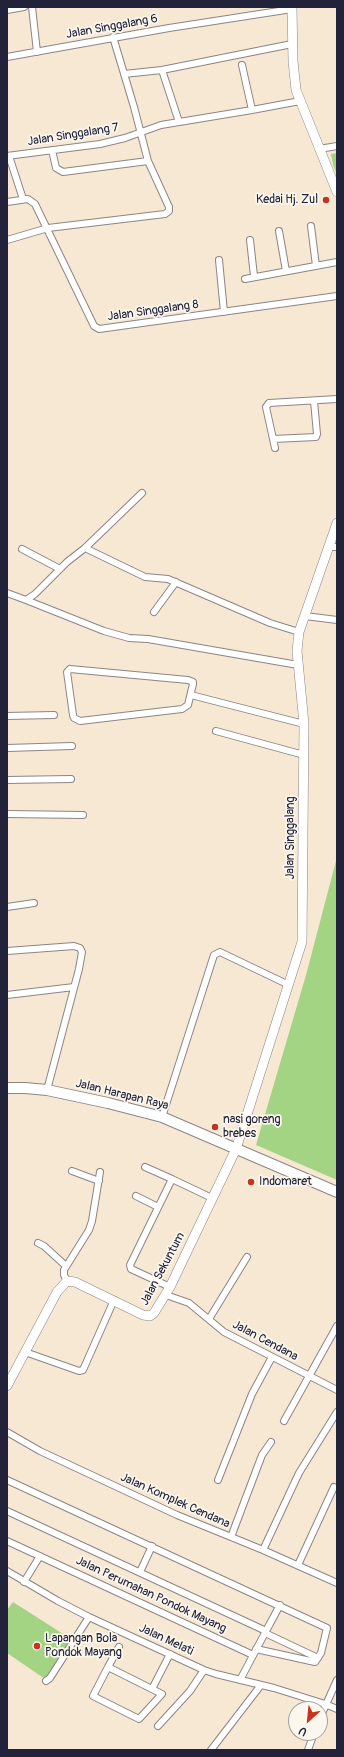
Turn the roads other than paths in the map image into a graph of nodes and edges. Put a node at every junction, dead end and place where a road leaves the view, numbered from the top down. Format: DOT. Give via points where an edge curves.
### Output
graph roads {
  1 [pos="24,7"];
  2 [pos="32,7"];
  3 [pos="292,8"];
  4 [pos="7,10"];
  5 [pos="113,38"];
  6 [pos="292,44"];
  7 [pos="37,52"];
  8 [pos="7,57"];
  9 [pos="242,65"];
  10 [pos="162,70"];
  11 [pos="124,74"];
  12 [pos="300,101"];
  13 [pos="252,110"];
  14 [pos="179,122"];
  15 [pos="141,132"];
  16 [pos="337,146"];
  17 [pos="319,149"];
  18 [pos="52,150"];
  19 [pos="8,156"];
  20 [pos="148,161"];
  21 [pos="337,192"];
  22 [pos="23,199"];
  23 [pos="7,202"];
  24 [pos="311,226"];
  25 [pos="48,228"];
  26 [pos="279,231"];
  27 [pos="7,240"];
  28 [pos="250,240"];
  29 [pos="219,260"];
  30 [pos="337,262"];
  31 [pos="316,266"];
  32 [pos="286,271"];
  33 [pos="254,276"];
  34 [pos="245,279"];
  35 [pos="337,296"];
  36 [pos="224,312"];
  37 [pos="337,399"];
  38 [pos="314,401"];
  39 [pos="273,439"];
  40 [pos="275,448"];
  41 [pos="142,493"];
  42 [pos="337,523"];
  43 [pos="333,547"];
  44 [pos="85,548"];
  45 [pos="22,550"];
  46 [pos="60,569"];
  47 [pos="176,582"];
  48 [pos="7,593"];
  49 [pos="26,600"];
  50 [pos="154,612"];
  51 [pos="305,616"];
  52 [pos="337,620"];
  53 [pos="299,632"];
  54 [pos="298,665"];
  55 [pos="191,695"];
  56 [pos="54,715"];
  57 [pos="7,716"];
  58 [pos="304,724"];
  59 [pos="216,731"];
  60 [pos="72,746"];
  61 [pos="7,748"];
  62 [pos="304,755"];
  63 [pos="71,779"];
  64 [pos="7,780"];
  65 [pos="7,814"];
  66 [pos="84,815"];
  67 [pos="34,903"];
  68 [pos="7,907"];
  69 [pos="7,951"];
  70 [pos="289,985"];
  71 [pos="74,987"];
  72 [pos="7,995"];
  73 [pos="7,1088"];
  74 [pos="47,1090"];
  75 [pos="162,1117"];
  76 [pos="236,1148"];
  77 [pos="145,1167"];
  78 [pos="72,1171"];
  79 [pos="100,1172"];
  80 [pos="172,1179"];
  81 [pos="99,1181"];
  82 [pos="337,1192"];
  83 [pos="136,1196"];
  84 [pos="212,1198"];
  85 [pos="158,1207"];
  86 [pos="38,1243"];
  87 [pos="247,1257"];
  88 [pos="66,1266"];
  89 [pos="66,1281"];
  90 [pos="168,1291"];
  91 [pos="114,1300"];
  92 [pos="209,1319"];
  93 [pos="337,1326"];
  94 [pos="25,1352"];
  95 [pos="272,1357"];
  96 [pos="309,1377"];
  97 [pos="7,1386"];
  98 [pos="337,1390"];
  99 [pos="337,1412"];
  100 [pos="284,1421"];
  101 [pos="7,1432"];
  102 [pos="271,1442"];
  103 [pos="7,1480"];
  104 [pos="218,1480"];
  105 [pos="334,1487"];
  106 [pos="7,1511"];
  107 [pos="231,1537"];
  108 [pos="7,1541"];
  109 [pos="152,1546"];
  110 [pos="263,1550"];
  111 [pos="40,1556"];
  112 [pos="298,1565"];
  113 [pos="7,1571"];
  114 [pos="140,1572"];
  115 [pos="24,1582"];
  116 [pos="337,1583"];
  117 [pos="280,1605"];
  118 [pos="89,1617"];
  119 [pos="265,1632"];
  120 [pos="119,1647"];
  121 [pos="254,1652"];
  122 [pos="170,1654"];
  123 [pos="318,1658"];
  124 [pos="108,1667"];
  125 [pos="204,1670"];
  126 [pos="240,1680"];
  127 [pos="337,1680"];
  128 [pos="46,1681"];
  129 [pos="261,1685"];
  130 [pos="152,1689"];
  131 [pos="315,1701"];
  132 [pos="326,1701"];
  133 [pos="158,1726"];
  134 [pos="211,1750"];
  1 -- 4 [label="street"];
  2 -- 7 [label="street"];
  3 -- 5 [label="street, Jalan Singgalang 6"];
  3 -- 6 [label="main road"];
  5 -- 7 [label="street, Jalan Singgalang 6"];
  5 -- 11 [label="street"];
  6 -- 10 [label="street"];
  6 -- 12 [label="main road" via="294,79"];
  7 -- 8 [label="street, Jalan Singgalang 6"];
  9 -- 13 [label="street"];
  10 -- 11 [label="street"];
  10 -- 14 [label="street"];
  11 -- 15 [label="street"];
  12 -- 13 [label="street, Jalan Singgalang 7"];
  12 -- 17 [label="main road"];
  13 -- 14 [label="street, Jalan Singgalang 7"];
  14 -- 15 [label="street, Jalan Singgalang 7"];
  15 -- 18 [label="street, Jalan Singgalang 7" via="100,144"];
  15 -- 20 [label="street"];
  16 -- 17 [label="street"];
  17 -- 21 [label="main road"];
  18 -- 19 [label="street, Jalan Singgalang 7"];
  18 -- 20 [label="street" via="56,168 62,172"];
  19 -- 22 [label="street"];
  20 -- 25 [label="street" via="169,208 167,213"];
  22 -- 23 [label="street"];
  22 -- 25 [label="street, Jalan Singgalang 8" via="36,204"];
  24 -- 31 [label="street"];
  25 -- 27 [label="street"];
  25 -- 36 [label="street, Jalan Singgalang 8" via="94,326 99,329"];
  26 -- 32 [label="street"];
  28 -- 33 [label="street"];
  29 -- 36 [label="street"];
  30 -- 31 [label="street"];
  31 -- 32 [label="street"];
  32 -- 33 [label="street"];
  33 -- 34 [label="street"];
  35 -- 36 [label="street, Jalan Singgalang 8"];
  37 -- 38 [label="street"];
  38 -- 39 [label="street" via="316,437"];
  38 -- 39 [label="street" via="268,404 266,407"];
  39 -- 40 [label="street"];
  41 -- 44 [label="street"];
  42 -- 43 [label="main road, Jalan Singgalang"];
  43 -- 51 [label="main road, Jalan Singgalang"];
  44 -- 46 [label="street"];
  44 -- 47 [label="street" via="145,577"];
  45 -- 46 [label="street"];
  46 -- 49 [label="street"];
  47 -- 50 [label="street"];
  47 -- 53 [label="street" via="270,623"];
  48 -- 49 [label="street"];
  49 -- 54 [label="street" via="104,631 129,638"];
  51 -- 52 [label="street"];
  51 -- 53 [label="main road, Jalan Singgalang"];
  53 -- 54 [label="main road, Jalan Singgalang"];
  54 -- 58 [label="main road, Jalan Singgalang"];
  55 -- 55 [label="street" via="193,684 188,680 68,670 73,715 77,720 182,709 188,705"];
  55 -- 58 [label="street"];
  56 -- 57 [label="street"];
  58 -- 62 [label="main road, Jalan Singgalang"];
  59 -- 62 [label="street"];
  60 -- 61 [label="street"];
  62 -- 70 [label="main road, Jalan Singgalang" via="303,936"];
  63 -- 64 [label="street"];
  65 -- 66 [label="street"];
  67 -- 68 [label="street"];
  69 -- 71 [label="street" via="77,946 82,952"];
  70 -- 75 [label="street" via="216,952"];
  70 -- 76 [label="main road, Jalan Singgalang"];
  71 -- 72 [label="street"];
  71 -- 74 [label="street"];
  73 -- 74 [label="main road, Jalan Harapan Raya"];
  74 -- 75 [label="main road, Jalan Harapan Raya"];
  75 -- 76 [label="main road, Jalan Harapan Raya"];
  76 -- 82 [label="main road, Jalan Harapan Raya"];
  76 -- 84 [label="main road, Jalan Sekuntum"];
  77 -- 80 [label="street"];
  78 -- 81 [label="street"];
  79 -- 81 [label="street"];
  80 -- 84 [label="street"];
  80 -- 85 [label="street"];
  81 -- 88 [label="street" via="89,1230"];
  83 -- 85 [label="street"];
  84 -- 90 [label="main road, Jalan Sekuntum"];
  85 -- 90 [label="street, Jalan Cendana" via="130,1266"];
  86 -- 88 [label="street"];
  87 -- 92 [label="street"];
  88 -- 89 [label="street"];
  89 -- 91 [label="main road, Jalan Sekuntum" via="75,1282"];
  89 -- 94 [label="main road" via="57,1292"];
  90 -- 91 [label="main road, Jalan Sekuntum" via="150,1316"];
  90 -- 92 [label="street, Jalan Cendana"];
  91 -- 94 [label="street" via="83,1370 79,1371"];
  92 -- 95 [label="street, Jalan Cendana" via="224,1332"];
  93 -- 96 [label="street"];
  94 -- 97 [label="main road"];
  95 -- 96 [label="street, Jalan Cendana"];
  95 -- 104 [label="street" via="252,1394"];
  96 -- 98 [label="street, Jalan Cendana"];
  96 -- 100 [label="street"];
  99 -- 110 [label="street" via="299,1473"];
  101 -- 107 [label="street, Jalan Komplek Cendana" via="40,1451 177,1516"];
  102 -- 107 [label="street" via="262,1455"];
  103 -- 109 [label="street"];
  105 -- 112 [label="street"];
  106 -- 114 [label="street, Jalan Perumahan Pondok Mayang"];
  107 -- 110 [label="street, Jalan Komplek Cendana"];
  108 -- 111 [label="street, Jalan Perumahan Pondok Mayang"];
  109 -- 114 [label="street, Jalan Perumahan Pondok Mayang"];
  109 -- 117 [label="street"];
  110 -- 112 [label="street, Jalan Komplek Cendana"];
  111 -- 115 [label="street"];
  111 -- 121 [label="street, Jalan Perumahan Pondok Mayang"];
  112 -- 116 [label="street, Jalan Komplek Cendana"];
  113 -- 115 [label="street, Jalan Melati"];
  114 -- 119 [label="street, Jalan Perumahan Pondok Mayang"];
  115 -- 118 [label="street, Jalan Melati"];
  117 -- 119 [label="street"];
  117 -- 123 [label="street" via="326,1626 327,1633"];
  118 -- 122 [label="street, Jalan Melati"];
  118 -- 128 [label="street"];
  119 -- 121 [label="street"];
  119 -- 123 [label="street, Jalan Perumahan Pondok Mayang"];
  120 -- 124 [label="street"];
  121 -- 123 [label="street, Jalan Perumahan Pondok Mayang" via="310,1662 315,1662"];
  121 -- 126 [label="street"];
  122 -- 125 [label="street, Jalan Melati"];
  122 -- 130 [label="street"];
  124 -- 130 [label="street"];
  124 -- 130 [label="street" via="93,1696 139,1719 162,1694"];
  125 -- 126 [label="street, Jalan Melati"];
  125 -- 133 [label="street" via="190,1691"];
  126 -- 129 [label="street, Jalan Melati"];
  127 -- 132 [label="street"];
  129 -- 131 [label="street, Jalan Melati"];
  129 -- 134 [label="street"];
}
